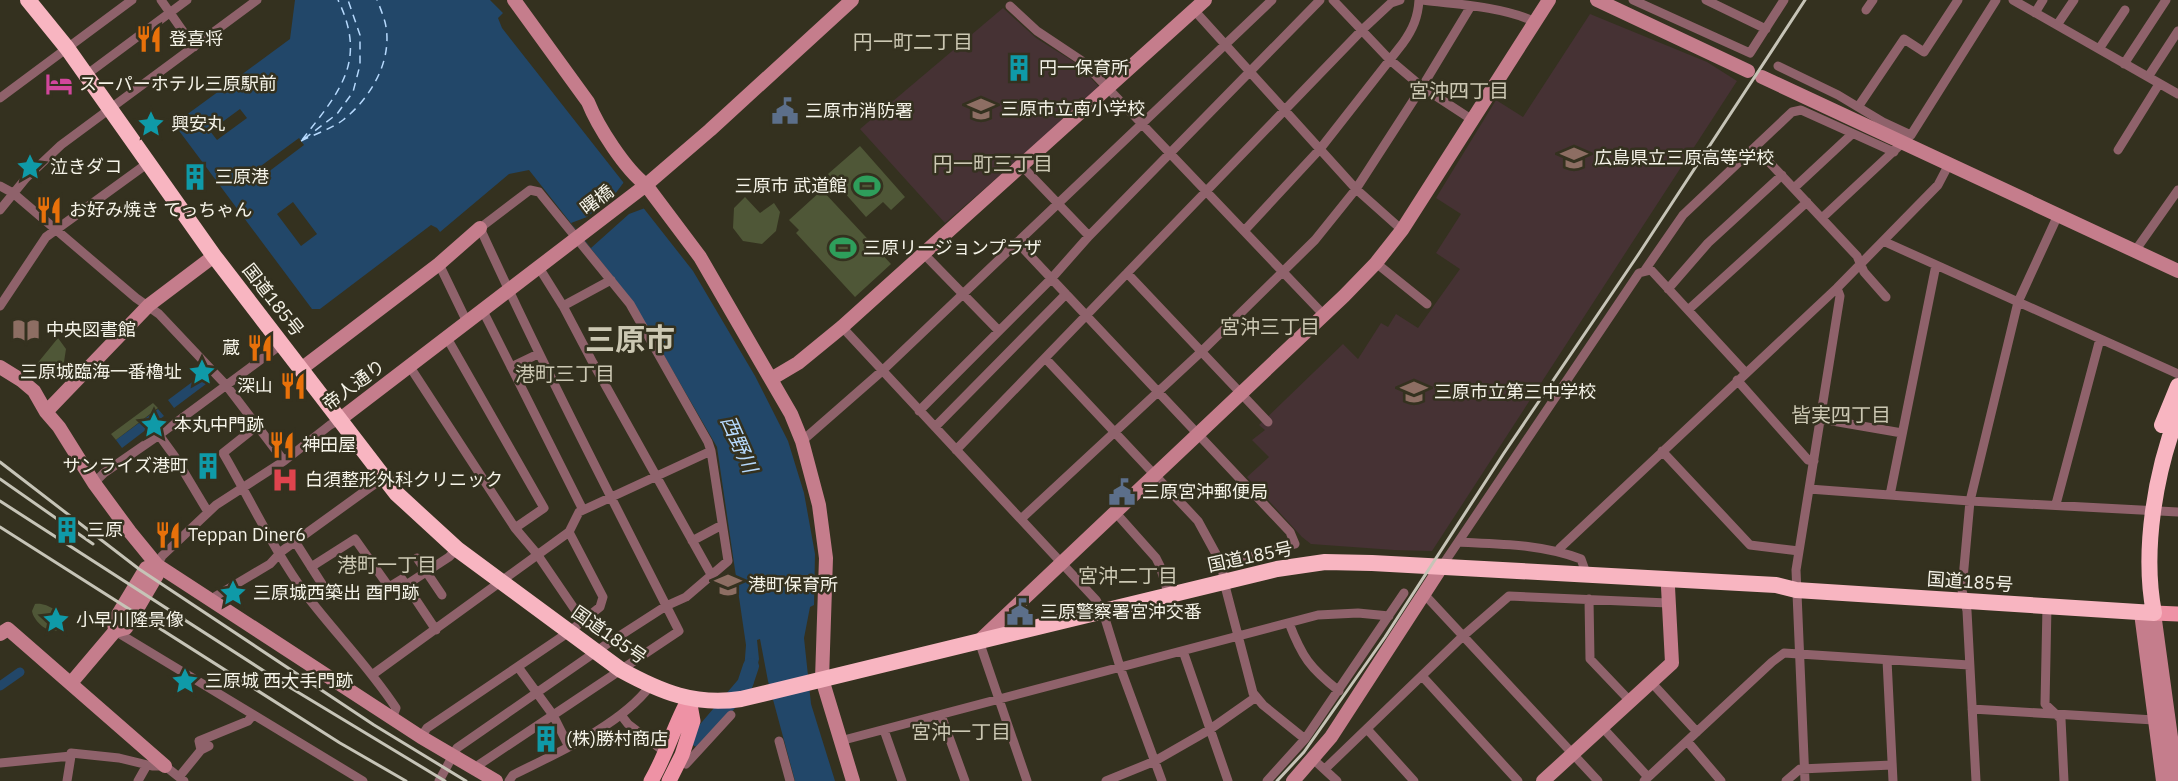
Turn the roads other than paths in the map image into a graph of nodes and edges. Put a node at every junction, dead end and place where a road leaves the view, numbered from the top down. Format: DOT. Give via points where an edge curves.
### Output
graph roads {
  1 [pos="28,0"];
  2 [pos="132,0"];
  3 [pos="161,0"];
  4 [pos="187,0"];
  5 [pos="257,0"];
  6 [pos="514,0"];
  7 [pos="852,0"];
  8 [pos="1205,0"];
  9 [pos="1272,0"];
  10 [pos="1320,0"];
  11 [pos="1333,0"];
  12 [pos="1400,0"];
  13 [pos="1420,0"];
  14 [pos="1549,0"];
  15 [pos="1596,0"];
  16 [pos="1633,0"];
  17 [pos="1706,0"];
  18 [pos="1784,0"];
  19 [pos="1873,0"];
  20 [pos="1958,0"];
  21 [pos="1996,0"];
  22 [pos="2013,0"];
  23 [pos="2043,0"];
  24 [pos="2074,0"];
  25 [pos="2166,0"];
  26 [pos="121,3"];
  27 [pos="1622,5"];
  28 [pos="1010,6"];
  29 [pos="1471,6"];
  30 [pos="1194,10"];
  31 [pos="1866,10"];
  32 [pos="2125,10"];
  33 [pos="170,13"];
  34 [pos="2035,13"];
  35 [pos="1535,22"];
  36 [pos="2057,25"];
  37 [pos="1766,28"];
  38 [pos="1362,30"];
  39 [pos="2178,31"];
  40 [pos="1225,44"];
  41 [pos="194,47"];
  42 [pos="67,48"];
  43 [pos="2099,49"];
  44 [pos="1390,60"];
  45 [pos="2124,64"];
  46 [pos="1778,66"];
  47 [pos="1748,71"];
  48 [pos="1251,72"];
  49 [pos="86,75"];
  50 [pos="1762,77"];
  51 [pos="2148,77"];
  52 [pos="2159,84"];
  53 [pos="1422,87"];
  54 [pos="1108,88"];
  55 [pos="1,94"];
  56 [pos="2178,94"];
  57 [pos="1858,107"];
  58 [pos="110,109"];
  59 [pos="1284,109"];
  60 [pos="1474,121"];
  61 [pos="1142,124"];
  62 [pos="1852,134"];
  63 [pos="1902,143"];
  64 [pos="1755,147"];
  65 [pos="1320,149"];
  66 [pos="2118,150"];
  67 [pos="1171,154"];
  68 [pos="148,163"];
  69 [pos="1949,164"];
  70 [pos="1021,165"];
  71 [pos="1782,176"];
  72 [pos="646,185"];
  73 [pos="0,186"];
  74 [pos="1794,188"];
  75 [pos="1356,189"];
  76 [pos="2178,190"];
  77 [pos="1207,192"];
  78 [pos="13,193"];
  79 [pos="1808,202"];
  80 [pos="1058,203"];
  81 [pos="0,210"];
  82 [pos="2058,215"];
  83 [pos="1822,218"];
  84 [pos="56,228"];
  85 [pos="480,228"];
  86 [pos="1402,230"];
  87 [pos="1244,231"];
  88 [pos="579,236"];
  89 [pos="1089,236"];
  90 [pos="1883,241"];
  91 [pos="1017,242"];
  92 [pos="2135,251"];
  93 [pos="924,254"];
  94 [pos="214,256"];
  95 [pos="1376,263"];
  96 [pos="1860,263"];
  97 [pos="439,264"];
  98 [pos="1936,265"];
  99 [pos="538,266"];
  100 [pos="1646,270"];
  101 [pos="2178,271"];
  102 [pos="1283,272"];
  103 [pos="1127,273"];
  104 [pos="1051,279"];
  105 [pos="611,280"];
  106 [pos="1837,288"];
  107 [pos="1668,289"];
  108 [pos="509,290"];
  109 [pos="963,294"];
  110 [pos="1066,294"];
  111 [pos="1887,297"];
  112 [pos="2018,302"];
  113 [pos="1427,304"];
  114 [pos="148,305"];
  115 [pos="0,306"];
  116 [pos="563,306"];
  117 [pos="1688,310"];
  118 [pos="483,311"];
  119 [pos="1323,314"];
  120 [pos="1086,316"];
  121 [pos="467,322"];
  122 [pos="842,327"];
  123 [pos="999,331"];
  124 [pos="447,338"];
  125 [pos="2100,339"];
  126 [pos="282,344"];
  127 [pos="1201,352"];
  128 [pos="538,354"];
  129 [pos="1045,358"];
  130 [pos="0,367"];
  131 [pos="410,367"];
  132 [pos="511,367"];
  133 [pos="301,369"];
  134 [pos="882,371"];
  135 [pos="1745,372"];
  136 [pos="2178,374"];
  137 [pos="771,379"];
  138 [pos="1737,380"];
  139 [pos="226,385"];
  140 [pos="2178,386"];
  141 [pos="1158,391"];
  142 [pos="1240,393"];
  143 [pos="920,411"];
  144 [pos="45,412"];
  145 [pos="2178,414"];
  146 [pos="1821,419"];
  147 [pos="339,420"];
  148 [pos="1268,422"];
  149 [pos="257,426"];
  150 [pos="934,427"];
  151 [pos="1114,432"];
  152 [pos="1902,433"];
  153 [pos="1199,434"];
  154 [pos="159,435"];
  155 [pos="802,441"];
  156 [pos="956,450"];
  157 [pos="1662,451"];
  158 [pos="711,452"];
  159 [pos="284,461"];
  160 [pos="1814,461"];
  161 [pos="1155,474"];
  162 [pos="656,476"];
  163 [pos="382,478"];
  164 [pos="94,483"];
  165 [pos="242,488"];
  166 [pos="1809,489"];
  167 [pos="1890,495"];
  168 [pos="612,496"];
  169 [pos="1970,501"];
  170 [pos="2056,504"];
  171 [pos="583,510"];
  172 [pos="2149,510"];
  173 [pos="208,512"];
  174 [pos="1115,512"];
  175 [pos="2178,512"];
  176 [pos="1021,519"];
  177 [pos="722,525"];
  178 [pos="515,528"];
  179 [pos="569,532"];
  180 [pos="692,541"];
  181 [pos="1458,542"];
  182 [pos="296,543"];
  183 [pos="457,549"];
  184 [pos="1559,551"];
  185 [pos="1799,551"];
  186 [pos="537,554"];
  187 [pos="278,555"];
  188 [pos="417,558"];
  189 [pos="1061,562"];
  190 [pos="157,564"];
  191 [pos="1222,565"];
  192 [pos="1442,566"];
  193 [pos="311,567"];
  194 [pos="426,572"];
  195 [pos="1586,573"];
  196 [pos="712,576"];
  197 [pos="500,581"];
  198 [pos="1224,582"];
  199 [pos="406,585"];
  200 [pos="1796,590"];
  201 [pos="1404,592"];
  202 [pos="1424,594"];
  203 [pos="442,595"];
  204 [pos="1668,595"];
  205 [pos="307,596"];
  206 [pos="1169,596"];
  207 [pos="1589,598"];
  208 [pos="212,601"];
  209 [pos="1964,601"];
  210 [pos="666,606"];
  211 [pos="2047,606"];
  212 [pos="1103,612"];
  213 [pos="2147,613"];
  214 [pos="2178,614"];
  215 [pos="1389,616"];
  216 [pos="582,620"];
  217 [pos="1288,623"];
  218 [pos="436,630"];
  219 [pos="115,631"];
  220 [pos="569,632"];
  221 [pos="0,634"];
  222 [pos="1238,636"];
  223 [pos="1463,636"];
  224 [pos="979,641"];
  225 [pos="1183,651"];
  226 [pos="597,652"];
  227 [pos="1799,654"];
  228 [pos="1887,660"];
  229 [pos="1969,665"];
  230 [pos="518,667"];
  231 [pos="1120,667"];
  232 [pos="621,670"];
  233 [pos="372,675"];
  234 [pos="1422,676"];
  235 [pos="817,681"];
  236 [pos="1651,682"];
  237 [pos="71,683"];
  238 [pos="650,687"];
  239 [pos="1339,691"];
  240 [pos="537,694"];
  241 [pos="1256,697"];
  242 [pos="689,699"];
  243 [pos="997,700"];
  244 [pos="1630,701"];
  245 [pos="732,705"];
  246 [pos="1972,709"];
  247 [pos="2055,713"];
  248 [pos="254,715"];
  249 [pos="553,715"];
  250 [pos="621,715"];
  251 [pos="941,715"];
  252 [pos="392,719"];
  253 [pos="2154,720"];
  254 [pos="1602,727"];
  255 [pos="1367,729"];
  256 [pos="884,730"];
  257 [pos="1209,730"];
  258 [pos="1697,732"];
  259 [pos="421,737"];
  260 [pos="1305,739"];
  261 [pos="779,741"];
  262 [pos="840,741"];
  263 [pos="1687,741"];
  264 [pos="569,747"];
  265 [pos="1572,754"];
  266 [pos="2170,754"];
  267 [pos="71,756"];
  268 [pos="452,756"];
  269 [pos="673,756"];
  270 [pos="1313,759"];
  271 [pos="1155,761"];
  272 [pos="0,764"];
  273 [pos="147,765"];
  274 [pos="1892,765"];
  275 [pos="165,766"];
  276 [pos="1326,768"];
  277 [pos="1804,769"];
  278 [pos="476,770"];
  279 [pos="181,779"];
  280 [pos="357,779"];
  281 [pos="674,779"];
  282 [pos="1646,779"];
  283 [pos="68,781"];
  284 [pos="138,781"];
  285 [pos="439,781"];
  286 [pos="496,781"];
  287 [pos="509,781"];
  288 [pos="651,781"];
  289 [pos="790,781"];
  290 [pos="853,781"];
  291 [pos="902,781"];
  292 [pos="965,781"];
  293 [pos="1027,781"];
  294 [pos="1106,781"];
  295 [pos="1162,781"];
  296 [pos="1228,781"];
  297 [pos="1267,781"];
  298 [pos="1293,781"];
  299 [pos="1337,781"];
  300 [pos="1414,781"];
  301 [pos="1518,781"];
  302 [pos="1543,781"];
  303 [pos="1598,781"];
  304 [pos="1721,781"];
  305 [pos="1786,781"];
  306 [pos="1805,781"];
  307 [pos="1893,781"];
  308 [pos="1976,781"];
  309 [pos="2064,781"];
  310 [pos="2163,781"];
  311 [pos="2177,781"];
  1 -- 42 [label="highway, 国道185号"];
  2 -- 26 [label="street"];
  3 -- 33 [label="street"];
  4 -- 33 [label="street"];
  5 -- 41 [label="street"];
  6 -- 72 [label="street" via="588,102 635,177"];
  7 -- 72 [label="street, 曙橋"];
  8 -- 30 [label="street"];
  9 -- 40 [label="street"];
  10 -- 48 [label="street"];
  11 -- 38 [label="street"];
  12 -- 38 [label="street" via="1391,3"];
  13 -- 29 [label="street"];
  13 -- 44 [label="street" via="1412,30"];
  14 -- 35 [label="street"];
  15 -- 27 [label="street"];
  16 -- 37 [label="street" via="1750,53"];
  17 -- 37 [label="street"];
  18 -- 37 [label="street"];
  19 -- 31 [label="street"];
  20 -- 57 [label="street" via="1924,52 1904,39"];
  21 -- 63 [label="street"];
  22 -- 34 [label="street"];
  23 -- 34 [label="street"];
  24 -- 36 [label="street"];
  25 -- 45 [label="street"];
  26 -- 42 [label="street"];
  27 -- 47 [label="street"];
  28 -- 54 [label="street" via="1082,61"];
  29 -- 35 [label="street"];
  29 -- 53 [label="street"];
  30 -- 40 [label="street"];
  30 -- 54 [label="street"];
  32 -- 43 [label="street"];
  33 -- 41 [label="street"];
  33 -- 49 [label="street"];
  34 -- 36 [label="street"];
  35 -- 60 [label="street"];
  36 -- 43 [label="street"];
  38 -- 44 [label="street"];
  38 -- 59 [label="street"];
  39 -- 51 [label="street"];
  40 -- 48 [label="street"];
  40 -- 61 [label="street"];
  41 -- 58 [label="street"];
  42 -- 49 [label="highway, 国道185号"];
  42 -- 55 [label="street"];
  43 -- 45 [label="street"];
  44 -- 53 [label="street"];
  44 -- 65 [label="street"];
  45 -- 51 [label="street"];
  46 -- 57 [label="street"];
  48 -- 59 [label="street"];
  48 -- 67 [label="street"];
  49 -- 58 [label="highway, 国道185号"];
  50 -- 63 [label="street"];
  51 -- 52 [label="street"];
  52 -- 56 [label="street"];
  52 -- 66 [label="street"];
  53 -- 60 [label="street"];
  53 -- 75 [label="street"];
  54 -- 61 [label="street"];
  54 -- 70 [label="street"];
  57 -- 63 [label="street"];
  58 -- 68 [label="highway, 国道185号"];
  58 -- 78 [label="street" via="61,145"];
  59 -- 65 [label="street"];
  59 -- 77 [label="street"];
  60 -- 86 [label="street"];
  61 -- 67 [label="street"];
  61 -- 80 [label="street"];
  62 -- 63 [label="street"];
  62 -- 64 [label="street" via="1801,110 1791,112"];
  62 -- 74 [label="street"];
  63 -- 69 [label="street"];
  63 -- 83 [label="street"];
  64 -- 71 [label="street"];
  64 -- 100 [label="street" via="1683,214"];
  65 -- 75 [label="street"];
  65 -- 87 [label="street"];
  67 -- 77 [label="street"];
  67 -- 89 [label="street"];
  68 -- 84 [label="street"];
  68 -- 94 [label="highway, 国道185号"];
  69 -- 82 [label="street"];
  69 -- 90 [label="street" via="1938,185"];
  70 -- 80 [label="street"];
  70 -- 93 [label="street"];
  71 -- 74 [label="street"];
  71 -- 107 [label="street" via="1708,243"];
  72 -- 88 [label="street, 曙橋"];
  72 -- 137 [label="street" via="700,257"];
  73 -- 78 [label="street"];
  74 -- 79 [label="street"];
  75 -- 86 [label="street"];
  75 -- 102 [label="street" via="1316,240"];
  76 -- 92 [label="street"];
  77 -- 87 [label="street"];
  77 -- 103 [label="street"];
  78 -- 81 [label="street"];
  78 -- 84 [label="street"];
  79 -- 83 [label="street"];
  79 -- 117 [label="street"];
  80 -- 89 [label="street"];
  80 -- 91 [label="street"];
  82 -- 92 [label="street"];
  82 -- 112 [label="street"];
  83 -- 96 [label="street"];
  84 -- 114 [label="street"];
  84 -- 115 [label="street"];
  85 -- 88 [label="street" via="530,190 540,192"];
  85 -- 97 [label="street"];
  85 -- 108 [label="street"];
  86 -- 95 [label="street"];
  87 -- 102 [label="street"];
  88 -- 99 [label="street, 帝人通り"];
  88 -- 105 [label="street"];
  89 -- 104 [label="street"];
  90 -- 96 [label="street"];
  90 -- 98 [label="street"];
  91 -- 104 [label="street"];
  91 -- 109 [label="street"];
  92 -- 101 [label="street"];
  93 -- 109 [label="street"];
  93 -- 122 [label="street"];
  94 -- 114 [label="street"];
  94 -- 126 [label="highway, 国道185号"];
  95 -- 113 [label="street"];
  95 -- 119 [label="street"];
  96 -- 106 [label="street"];
  96 -- 111 [label="street"];
  97 -- 121 [label="street"];
  97 -- 133 [label="street"];
  98 -- 112 [label="street"];
  98 -- 152 [label="street"];
  99 -- 108 [label="street, 帝人通り"];
  99 -- 116 [label="street"];
  100 -- 107 [label="street" via="1651,270"];
  100 -- 181 [label="street" via="1639,273"];
  102 -- 119 [label="street"];
  102 -- 127 [label="street"];
  103 -- 120 [label="street"];
  103 -- 127 [label="street"];
  104 -- 110 [label="street"];
  104 -- 123 [label="street"];
  105 -- 116 [label="street"];
  105 -- 158 [label="street" via="630,304"];
  106 -- 135 [label="street"];
  106 -- 146 [label="street" via="1840,296"];
  107 -- 117 [label="street"];
  108 -- 118 [label="street, 帝人通り"];
  108 -- 128 [label="street"];
  109 -- 123 [label="street"];
  109 -- 134 [label="street"];
  110 -- 120 [label="street"];
  110 -- 150 [label="street"];
  112 -- 125 [label="street"];
  112 -- 169 [label="street"];
  114 -- 139 [label="street"];
  114 -- 144 [label="street"];
  116 -- 162 [label="street"];
  117 -- 135 [label="street"];
  118 -- 121 [label="street, 帝人通り"];
  118 -- 132 [label="street"];
  119 -- 142 [label="street"];
  120 -- 129 [label="street"];
  120 -- 141 [label="street"];
  121 -- 124 [label="street, 帝人通り"];
  122 -- 134 [label="street"];
  122 -- 137 [label="street" via="798,363"];
  123 -- 143 [label="street"];
  124 -- 131 [label="street, 帝人通り"];
  124 -- 178 [label="street" via="544,508"];
  125 -- 136 [label="street"];
  125 -- 170 [label="street"];
  126 -- 133 [label="highway, 国道185号"];
  126 -- 139 [label="street"];
  127 -- 141 [label="street"];
  127 -- 142 [label="street"];
  128 -- 132 [label="street"];
  128 -- 168 [label="street"];
  129 -- 151 [label="street"];
  129 -- 156 [label="street"];
  130 -- 144 [label="street" via="34,391"];
  131 -- 147 [label="street, 帝人通り"];
  131 -- 178 [label="street"];
  132 -- 171 [label="street"];
  133 -- 147 [label="highway, 国道185号"];
  134 -- 143 [label="street"];
  134 -- 155 [label="street"];
  135 -- 138 [label="street"];
  137 -- 155 [label="street"];
  138 -- 157 [label="street"];
  138 -- 160 [label="street" via="1808,460"];
  139 -- 149 [label="street"];
  139 -- 154 [label="street"];
  140 -- 172 [label="highway" via="2153,458"];
  141 -- 151 [label="street"];
  141 -- 153 [label="street"];
  142 -- 148 [label="street"];
  142 -- 153 [label="street"];
  143 -- 150 [label="street"];
  144 -- 164 [label="street"];
  145 -- 172 [label="highway"];
  146 -- 152 [label="street"];
  146 -- 160 [label="street"];
  147 -- 159 [label="street, 帝人通り"];
  147 -- 163 [label="highway, 国道185号"];
  149 -- 159 [label="street"];
  149 -- 165 [label="street" via="224,453"];
  150 -- 156 [label="street"];
  151 -- 161 [label="street"];
  151 -- 176 [label="street"];
  152 -- 167 [label="street"];
  153 -- 161 [label="street"];
  153 -- 191 [label="street" via="1290,532 1295,544"];
  154 -- 164 [label="street"];
  154 -- 173 [label="street"];
  155 -- 235 [label="street" via="824,530 826,588"];
  156 -- 176 [label="street"];
  157 -- 184 [label="street"];
  157 -- 185 [label="street" via="1750,545"];
  158 -- 162 [label="street"];
  158 -- 177 [label="street"];
  159 -- 165 [label="street, 帝人通り"];
  160 -- 166 [label="street"];
  161 -- 174 [label="street"];
  161 -- 191 [label="street" via="1198,521"];
  162 -- 168 [label="street"];
  162 -- 180 [label="street"];
  163 -- 182 [label="street"];
  163 -- 183 [label="highway, 国道185号"];
  164 -- 190 [label="street"];
  165 -- 173 [label="street, 帝人通り"];
  165 -- 187 [label="street"];
  166 -- 167 [label="street"];
  166 -- 185 [label="street"];
  167 -- 169 [label="street"];
  168 -- 171 [label="street"];
  168 -- 210 [label="street"];
  169 -- 170 [label="street"];
  169 -- 209 [label="street"];
  170 -- 172 [label="street"];
  171 -- 179 [label="street"];
  172 -- 175 [label="street"];
  172 -- 213 [label="highway"];
  173 -- 190 [label="street, 帝人通り"];
  174 -- 189 [label="street"];
  174 -- 206 [label="street" via="1156,558"];
  176 -- 189 [label="street"];
  177 -- 180 [label="street"];
  177 -- 196 [label="street" via="728,561"];
  178 -- 186 [label="street"];
  179 -- 186 [label="street"];
  179 -- 216 [label="street" via="603,597 600,607"];
  180 -- 196 [label="street"];
  181 -- 184 [label="street"];
  181 -- 192 [label="street"];
  182 -- 187 [label="street"];
  182 -- 193 [label="street"];
  183 -- 194 [label="street"];
  183 -- 197 [label="highway, 国道185号"];
  184 -- 195 [label="street" via="1581,559"];
  185 -- 200 [label="street"];
  186 -- 197 [label="street"];
  186 -- 216 [label="street"];
  187 -- 205 [label="street"];
  187 -- 208 [label="street"];
  188 -- 194 [label="street"];
  189 -- 212 [label="street"];
  189 -- 224 [label="street"];
  190 -- 208 [label="street"];
  190 -- 219 [label="street" via="146,568 114,621"];
  191 -- 198 [label="street"];
  192 -- 195 [label="highway, 国道185号"];
  192 -- 198 [label="highway, 国道185号" via="1324,562"];
  192 -- 202 [label="street"];
  192 -- 204 [label="highway, 国道185号"];
  193 -- 199 [label="street" via="355,539 389,587 402,579"];
  193 -- 205 [label="street" via="322,584"];
  194 -- 199 [label="street"];
  194 -- 203 [label="street"];
  195 -- 200 [label="highway, 国道185号" via="1776,585"];
  196 -- 210 [label="street" via="686,597"];
  197 -- 218 [label="street"];
  197 -- 220 [label="highway, 国道185号"];
  198 -- 206 [label="highway, 国道185号"];
  198 -- 222 [label="street"];
  199 -- 218 [label="street"];
  200 -- 204 [label="highway, 国道185号" via="1775,594"];
  200 -- 209 [label="highway, 国道185号"];
  200 -- 227 [label="street"];
  201 -- 215 [label="street"];
  202 -- 223 [label="street"];
  202 -- 270 [label="street"];
  204 -- 207 [label="street"];
  204 -- 236 [label="street" via="1672,663"];
  205 -- 233 [label="street"];
  206 -- 212 [label="highway, 国道185号"];
  207 -- 223 [label="street" via="1509,596"];
  207 -- 244 [label="street" via="1590,659"];
  208 -- 252 [label="street"];
  209 -- 211 [label="highway, 国道185号"];
  209 -- 229 [label="street"];
  210 -- 226 [label="street"];
  210 -- 232 [label="street" via="679,631"];
  211 -- 213 [label="highway, 国道185号"];
  211 -- 247 [label="street" via="2046,704"];
  212 -- 224 [label="highway, 国道185号"];
  212 -- 231 [label="street"];
  213 -- 214 [label="main road"];
  213 -- 253 [label="street"];
  213 -- 266 [label="street"];
  215 -- 217 [label="street" via="1330,614"];
  215 -- 239 [label="street"];
  216 -- 220 [label="street"];
  217 -- 222 [label="street"];
  217 -- 239 [label="street" via="1311,667"];
  218 -- 233 [label="street"];
  219 -- 237 [label="street"];
  219 -- 248 [label="street"];
  220 -- 226 [label="highway, 国道185号"];
  220 -- 230 [label="street"];
  221 -- 237 [label="street" via="8,629"];
  222 -- 225 [label="street"];
  222 -- 241 [label="street"];
  223 -- 234 [label="street"];
  223 -- 265 [label="street"];
  224 -- 235 [label="highway, 国道185号"];
  224 -- 243 [label="street"];
  225 -- 231 [label="street"];
  225 -- 257 [label="street"];
  226 -- 232 [label="highway, 国道185号"];
  226 -- 240 [label="street"];
  227 -- 228 [label="street"];
  227 -- 258 [label="street" via="1784,653 1772,662"];
  227 -- 277 [label="street"];
  228 -- 229 [label="street"];
  228 -- 274 [label="street"];
  229 -- 246 [label="street"];
  230 -- 240 [label="street"];
  230 -- 259 [label="street" via="427,728"];
  231 -- 243 [label="street"];
  231 -- 271 [label="street"];
  232 -- 238 [label="highway, 国道185号"];
  232 -- 249 [label="street"];
  233 -- 252 [label="street" via="396,708"];
  234 -- 255 [label="street"];
  234 -- 301 [label="street"];
  235 -- 245 [label="highway, 国道185号"];
  235 -- 262 [label="street"];
  236 -- 244 [label="street"];
  236 -- 258 [label="street"];
  237 -- 275 [label="street"];
  238 -- 242 [label="highway, 国道185号"];
  238 -- 250 [label="street"];
  239 -- 260 [label="street"];
  240 -- 249 [label="street"];
  240 -- 268 [label="street" via="457,748"];
  241 -- 257 [label="street"];
  241 -- 260 [label="street"];
  242 -- 245 [label="highway, 国道185号"];
  242 -- 269 [label="main road" via="693,721"];
  243 -- 251 [label="street"];
  243 -- 293 [label="street"];
  244 -- 254 [label="street"];
  245 -- 269 [label="street" via="686,764"];
  246 -- 247 [label="street"];
  246 -- 308 [label="street"];
  247 -- 253 [label="street"];
  247 -- 309 [label="street" via="2061,719"];
  248 -- 279 [label="street" via="199,741 205,748"];
  248 -- 280 [label="street"];
  249 -- 264 [label="street"];
  249 -- 278 [label="street"];
  250 -- 264 [label="street"];
  250 -- 269 [label="street"];
  251 -- 256 [label="street"];
  251 -- 292 [label="street"];
  252 -- 259 [label="street"];
  253 -- 266 [label="street"];
  254 -- 265 [label="street"];
  254 -- 282 [label="street"];
  255 -- 276 [label="street"];
  255 -- 300 [label="street"];
  256 -- 262 [label="street"];
  256 -- 291 [label="street"];
  257 -- 271 [label="street"];
  257 -- 296 [label="street"];
  258 -- 263 [label="street"];
  259 -- 268 [label="street"];
  260 -- 297 [label="street"];
  261 -- 289 [label="street"];
  262 -- 290 [label="street"];
  263 -- 282 [label="street"];
  263 -- 304 [label="street"];
  264 -- 287 [label="street" via="513,775"];
  265 -- 302 [label="street"];
  265 -- 303 [label="street"];
  266 -- 310 [label="street"];
  266 -- 311 [label="street"];
  267 -- 272 [label="street"];
  267 -- 273 [label="street" via="105,756"];
  267 -- 283 [label="street"];
  268 -- 278 [label="street"];
  268 -- 285 [label="street"];
  269 -- 281 [label="main road"];
  269 -- 288 [label="main road"];
  270 -- 276 [label="street"];
  270 -- 298 [label="street"];
  271 -- 294 [label="street"];
  271 -- 295 [label="street"];
  273 -- 275 [label="street"];
  273 -- 284 [label="street"];
  274 -- 277 [label="street"];
  274 -- 307 [label="street"];
  275 -- 279 [label="street"];
  276 -- 299 [label="street"];
  277 -- 305 [label="street"];
  277 -- 306 [label="street"];
  278 -- 286 [label="street"];
}
